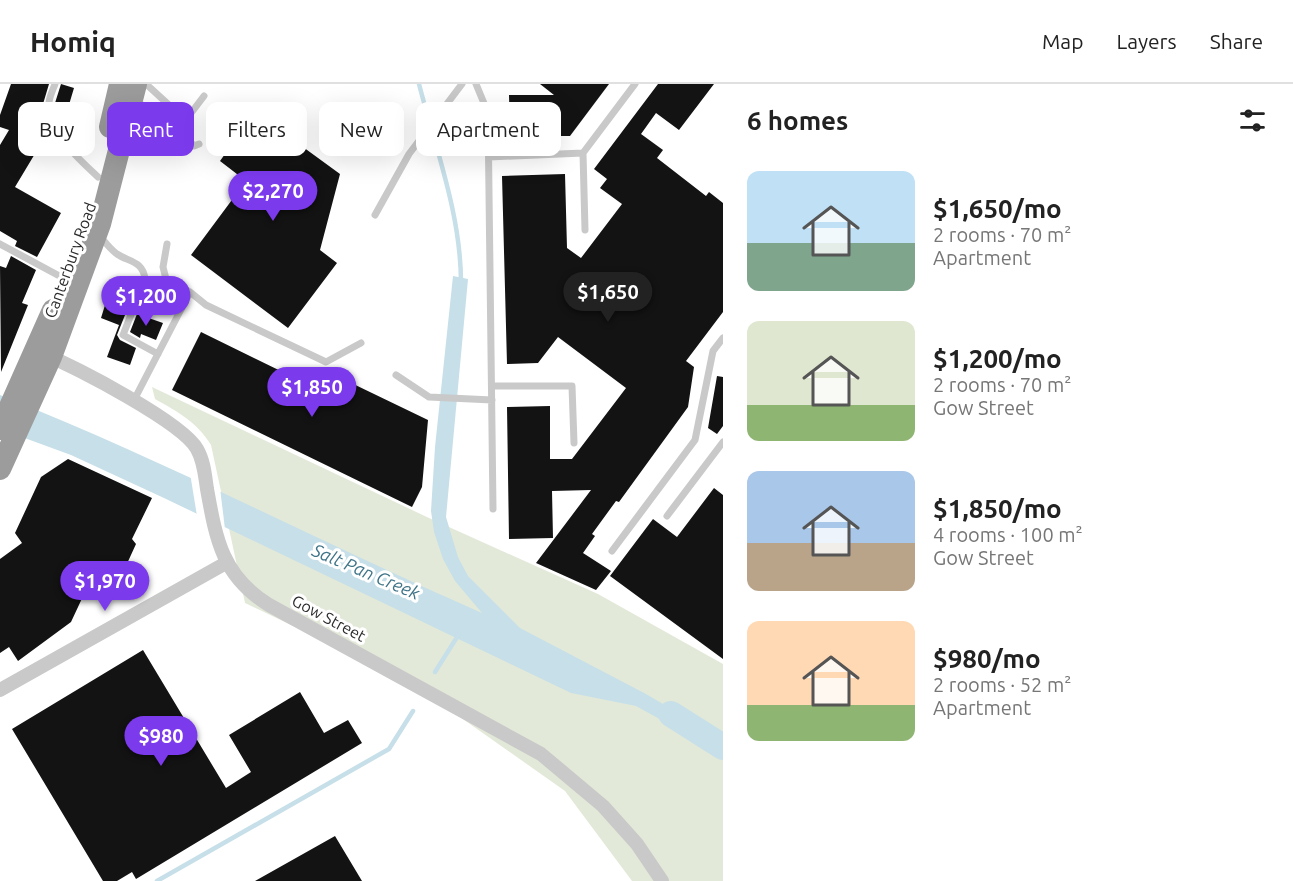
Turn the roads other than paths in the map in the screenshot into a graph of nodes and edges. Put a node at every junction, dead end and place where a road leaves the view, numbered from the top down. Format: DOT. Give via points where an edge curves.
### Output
graph roads {
  1 [pos="54,84"];
  2 [pos="462,84"];
  3 [pos="476,84"];
  4 [pos="634,84"];
  5 [pos="133,88"];
  6 [pos="204,96"];
  7 [pos="199,144"];
  8 [pos="583,153"];
  9 [pos="489,157"];
  10 [pos="98,177"];
  11 [pos="375,215"];
  12 [pos="585,230"];
  13 [pos="97,231"];
  14 [pos="0,244"];
  15 [pos="166,244"];
  16 [pos="65,279"];
  17 [pos="166,279"];
  18 [pos="140,291"];
  19 [pos="190,292"];
  20 [pos="723,338"];
  21 [pos="361,344"];
  22 [pos="43,354"];
  23 [pos="158,354"];
  24 [pos="396,375"];
  25 [pos="492,387"];
  26 [pos="492,400"];
  27 [pos="132,402"];
  28 [pos="8,434"];
  29 [pos="723,442"];
  30 [pos="574,443"];
  31 [pos="0,469"];
  32 [pos="493,509"];
  33 [pos="667,516"];
  34 [pos="612,551"];
  35 [pos="226,563"];
  36 [pos="0,690"];
  37 [pos="662,881"];
  1 -- 10 [label="lane" via="49,103 55,128 74,155"];
  2 -- 11 [label="lane" via="423,136"];
  3 -- 9 [label="lane" via="488,113"];
  4 -- 8 [label="lane"];
  5 -- 6 [label="lane" via="188,117"];
  5 -- 7 [label="lane" via="194,146"];
  5 -- 10 [label="highway, Canterbury Road"];
  5 -- 13 [label="highway, Canterbury Road"];
  8 -- 9 [label="lane"];
  8 -- 12 [label="lane"];
  9 -- 25 [label="lane"];
  10 -- 16 [label="highway, Canterbury Road"];
  13 -- 18 [label="lane" via="118,255 141,266 145,279"];
  13 -- 22 [label="highway, Canterbury Road"];
  14 -- 16 [label="lane"];
  15 -- 17 [label="lane"];
  16 -- 22 [label="highway, Canterbury Road"];
  17 -- 18 [label="lane"];
  17 -- 19 [label="lane"];
  18 -- 23 [label="lane" via="123,335"];
  19 -- 21 [label="lane" via="206,305 326,362"];
  19 -- 23 [label="lane"];
  20 -- 34 [label="lane" via="713,351 695,440"];
  22 -- 27 [label="street, Gow Street"];
  22 -- 28 [label="highway, Canterbury Road"];
  23 -- 27 [label="lane"];
  24 -- 26 [label="lane" via="429,397"];
  25 -- 26 [label="lane"];
  25 -- 30 [label="lane" via="572,386"];
  26 -- 32 [label="lane"];
  27 -- 35 [label="street, Gow Street" via="186,435 196,447"];
  28 -- 31 [label="highway, Canterbury Road"];
  29 -- 33 [label="lane"];
  35 -- 36 [label="street"];
  35 -- 37 [label="street, Gow Street" via="261,600 541,754 603,806 637,844"];
}
